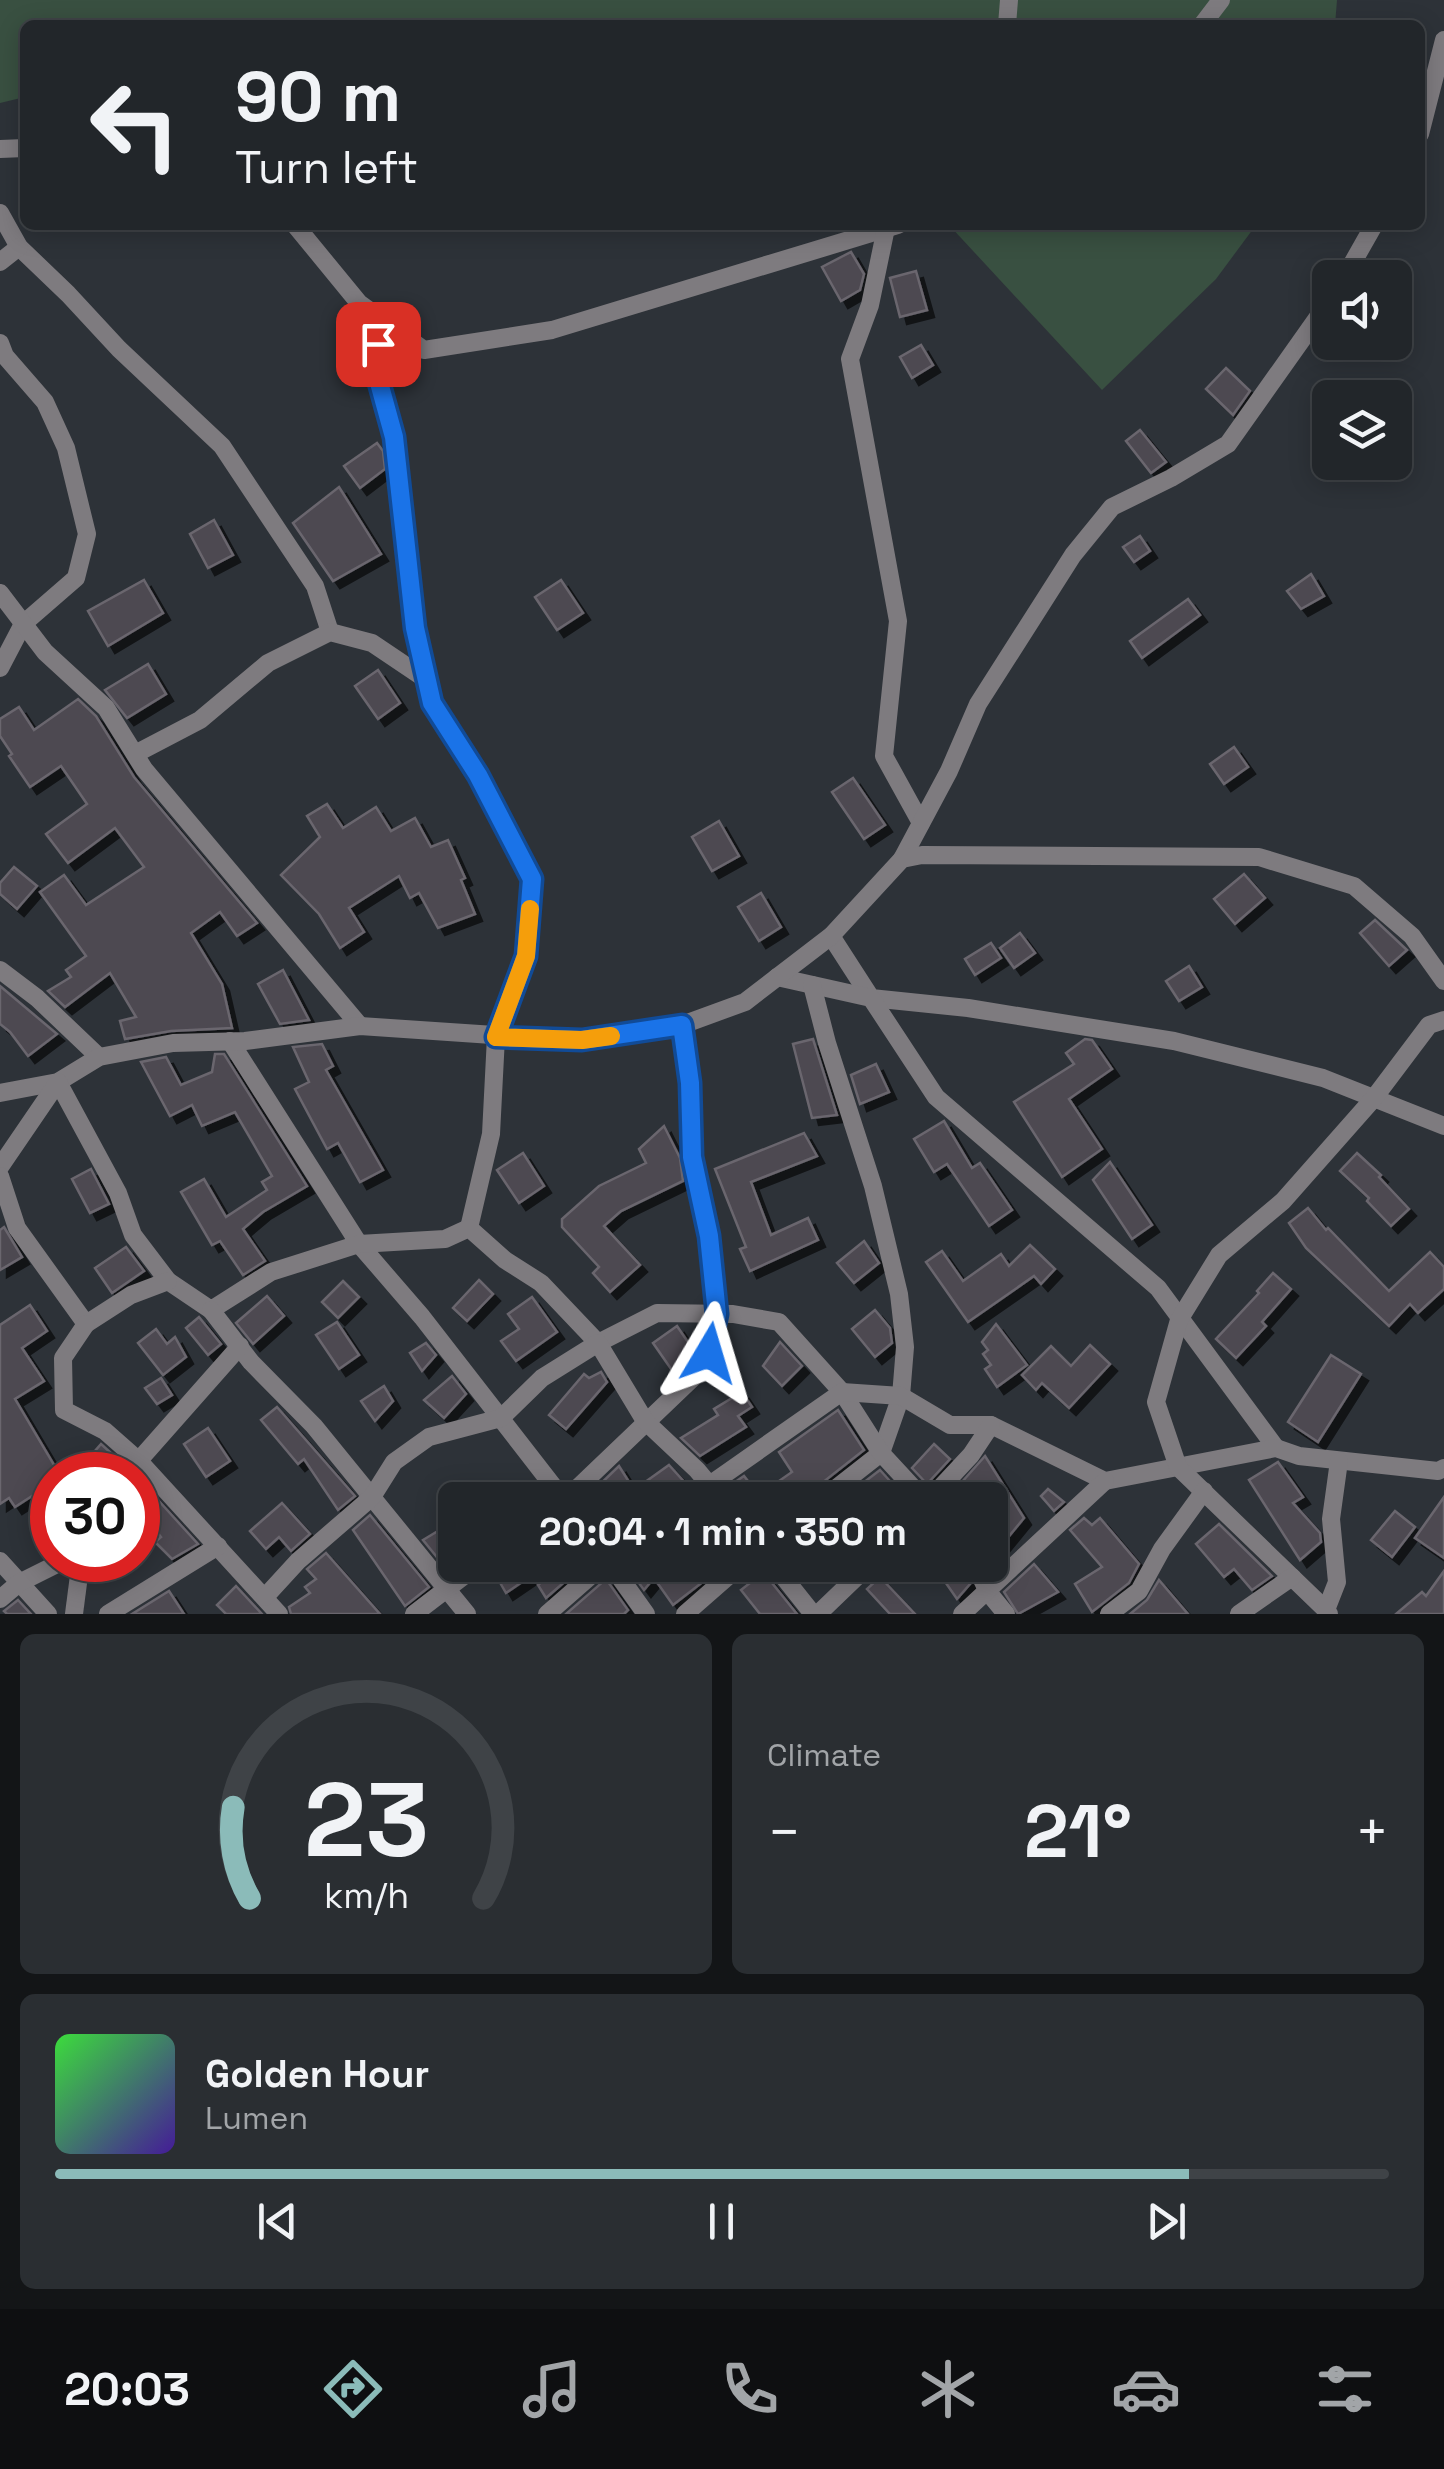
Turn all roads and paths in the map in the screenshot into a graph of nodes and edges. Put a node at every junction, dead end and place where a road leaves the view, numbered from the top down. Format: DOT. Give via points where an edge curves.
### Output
graph roads {
  1 [pos="1221,0"];
  2 [pos="1206,20"];
  3 [pos="1444,40"];
  4 [pos="1425,114"];
  5 [pos="0,213"];
  6 [pos="299,230"];
  7 [pos="880,230"];
  8 [pos="891,230"];
  9 [pos="1371,230"];
  10 [pos="19,247"];
  11 [pos="1354,260"];
  12 [pos="0,262"];
  13 [pos="381,319"];
  14 [pos="1312,325"];
  15 [pos="0,343"];
  16 [pos="0,593"];
  17 [pos="23,624"];
  18 [pos="330,632"];
  19 [pos="0,668"];
  20 [pos="427,680"];
  21 [pos="135,754"];
  22 [pos="921,823"];
  23 [pos="902,859"];
  24 [pos="831,936"];
  25 [pos="0,970"];
  26 [pos="778,977"];
  27 [pos="1444,981"];
  28 [pos="812,985"];
  29 [pos="871,998"];
  30 [pos="1444,1020"];
  31 [pos="682,1025"];
  32 [pos="360,1026"];
  33 [pos="496,1037"];
  34 [pos="230,1042"];
  35 [pos="99,1057"];
  36 [pos="58,1082"];
  37 [pos="0,1093"];
  38 [pos="1374,1098"];
  39 [pos="1444,1126"];
  40 [pos="0,1167"];
  41 [pos="0,1176"];
  42 [pos="469,1228"];
  43 [pos="359,1244"];
  44 [pos="168,1282"];
  45 [pos="211,1310"];
  46 [pos="717,1314"];
  47 [pos="1179,1320"];
  48 [pos="86,1324"];
  49 [pos="598,1343"];
  50 [pos="240,1346"];
  51 [pos="842,1392"];
  52 [pos="901,1396"];
  53 [pos="501,1418"];
  54 [pos="645,1421"];
  55 [pos="991,1424"];
  56 [pos="1276,1448"];
  57 [pos="120,1452"];
  58 [pos="146,1452"];
  59 [pos="881,1453"];
  60 [pos="1339,1461"];
  61 [pos="1178,1467"];
  62 [pos="1444,1468"];
  63 [pos="1105,1480"];
  64 [pos="551,1482"];
  65 [pos="583,1482"];
  66 [pos="707,1482"];
  67 [pos="712,1482"];
  68 [pos="844,1482"];
  69 [pos="909,1482"];
  70 [pos="946,1482"];
  71 [pos="1204,1492"];
  72 [pos="160,1493"];
  73 [pos="372,1498"];
  74 [pos="218,1546"];
  75 [pos="0,1561"];
  76 [pos="1292,1576"];
  77 [pos="30,1577"];
  78 [pos="20,1582"];
  79 [pos="78,1582"];
  80 [pos="455,1582"];
  81 [pos="584,1582"];
  82 [pos="623,1582"];
  83 [pos="722,1582"];
  84 [pos="789,1582"];
  85 [pos="851,1582"];
  86 [pos="983,1582"];
  87 [pos="446,1589"];
  88 [pos="988,1592"];
  89 [pos="265,1596"];
  90 [pos="0,1599"];
  91 [pos="1327,1612"];
  92 [pos="48,1614"];
  93 [pos="74,1614"];
  94 [pos="108,1614"];
  95 [pos="279,1614"];
  96 [pos="414,1614"];
  97 [pos="467,1614"];
  98 [pos="547,1614"];
  99 [pos="646,1614"];
  100 [pos="685,1614"];
  101 [pos="816,1614"];
  102 [pos="962,1614"];
  103 [pos="1006,1614"];
  104 [pos="1109,1614"];
  105 [pos="1239,1614"];
  1 -- 2 [label="street"];
  3 -- 4 [label="street"];
  5 -- 10 [label="street"];
  6 -- 13 [label="street" via="358,303"];
  7 -- 13 [label="street" via="552,330 424,350"];
  8 -- 22 [label="street" via="850,359 898,621 884,756"];
  9 -- 11 [label="street"];
  10 -- 12 [label="street"];
  10 -- 18 [label="street" via="222,446 315,586"];
  13 -- 20 [label="street" via="375,368 394,437"];
  14 -- 22 [label="street" via="1228,444 1112,507 1073,555 978,704"];
  15 -- 17 [label="street" via="45,402 66,448 87,534 76,578"];
  16 -- 17 [label="street"];
  17 -- 19 [label="street"];
  17 -- 21 [label="street" via="106,708"];
  18 -- 20 [label="street" via="372,643"];
  18 -- 21 [label="street" via="268,663 200,720"];
  20 -- 33 [label="street" via="432,703 532,879 526,956"];
  21 -- 32 [label="street"];
  22 -- 23 [label="street"];
  23 -- 24 [label="street"];
  23 -- 27 [label="street" via="1259,857 1354,886 1412,936"];
  24 -- 26 [label="street"];
  24 -- 29 [label="street"];
  25 -- 35 [label="street"];
  26 -- 28 [label="street"];
  26 -- 31 [label="street" via="744,1002"];
  28 -- 29 [label="street"];
  28 -- 52 [label="street" via="899,1294"];
  29 -- 38 [label="street" via="1174,1041"];
  29 -- 47 [label="street" via="936,1097 1158,1288"];
  30 -- 38 [label="street" via="1429,1025"];
  31 -- 33 [label="street" via="582,1040"];
  31 -- 46 [label="street" via="692,1157"];
  32 -- 33 [label="street"];
  32 -- 34 [label="street"];
  33 -- 42 [label="street" via="491,1134"];
  34 -- 35 [label="street" via="173,1042"];
  34 -- 43 [label="street"];
  35 -- 36 [label="street"];
  36 -- 37 [label="street"];
  36 -- 40 [label="street"];
  36 -- 44 [label="street" via="118,1193 133,1235"];
  38 -- 39 [label="street"];
  38 -- 47 [label="street" via="1283,1201 1219,1255"];
  41 -- 48 [label="street" via="16,1228"];
  42 -- 43 [label="street" via="445,1239"];
  42 -- 49 [label="street" via="541,1284"];
  43 -- 45 [label="street" via="271,1272"];
  43 -- 53 [label="street"];
  44 -- 45 [label="street"];
  44 -- 48 [label="street" via="131,1295"];
  45 -- 50 [label="street"];
  46 -- 49 [label="street" via="657,1313"];
  46 -- 51 [label="street" via="779,1322"];
  46 -- 54 [label="street" via="700,1372"];
  47 -- 56 [label="street"];
  47 -- 61 [label="street" via="1156,1402"];
  48 -- 57 [label="street" via="64,1358 64,1410 104,1431"];
  49 -- 53 [label="street" via="542,1378"];
  49 -- 54 [label="street"];
  50 -- 58 [label="street"];
  50 -- 73 [label="street"];
  51 -- 52 [label="street"];
  51 -- 59 [label="street"];
  51 -- 67 [label="street"];
  52 -- 55 [label="street" via="950,1425"];
  52 -- 59 [label="street"];
  53 -- 64 [label="street"];
  53 -- 73 [label="street" via="429,1437 394,1462"];
  54 -- 65 [label="street"];
  54 -- 66 [label="street"];
  55 -- 63 [label="street"];
  55 -- 70 [label="street"];
  56 -- 60 [label="street"];
  56 -- 61 [label="street"];
  59 -- 68 [label="street"];
  59 -- 69 [label="street"];
  60 -- 62 [label="street"];
  60 -- 91 [label="street" via="1331,1519 1337,1582"];
  61 -- 63 [label="street"];
  61 -- 71 [label="street"];
  63 -- 88 [label="street"];
  71 -- 76 [label="street"];
  71 -- 104 [label="street" via="1138,1591"];
  72 -- 74 [label="street"];
  73 -- 87 [label="street"];
  73 -- 89 [label="street"];
  74 -- 89 [label="street"];
  74 -- 94 [label="street"];
  75 -- 78 [label="street"];
  76 -- 91 [label="street"];
  76 -- 105 [label="street"];
  77 -- 78 [label="street"];
  78 -- 90 [label="street"];
  78 -- 92 [label="street"];
  79 -- 93 [label="street"];
  80 -- 87 [label="street"];
  81 -- 98 [label="street"];
  82 -- 99 [label="street"];
  83 -- 100 [label="street"];
  84 -- 101 [label="street"];
  85 -- 101 [label="street"];
  86 -- 88 [label="street"];
  87 -- 96 [label="street"];
  87 -- 97 [label="street"];
  88 -- 102 [label="street"];
  88 -- 103 [label="street"];
  89 -- 95 [label="street"];
}
